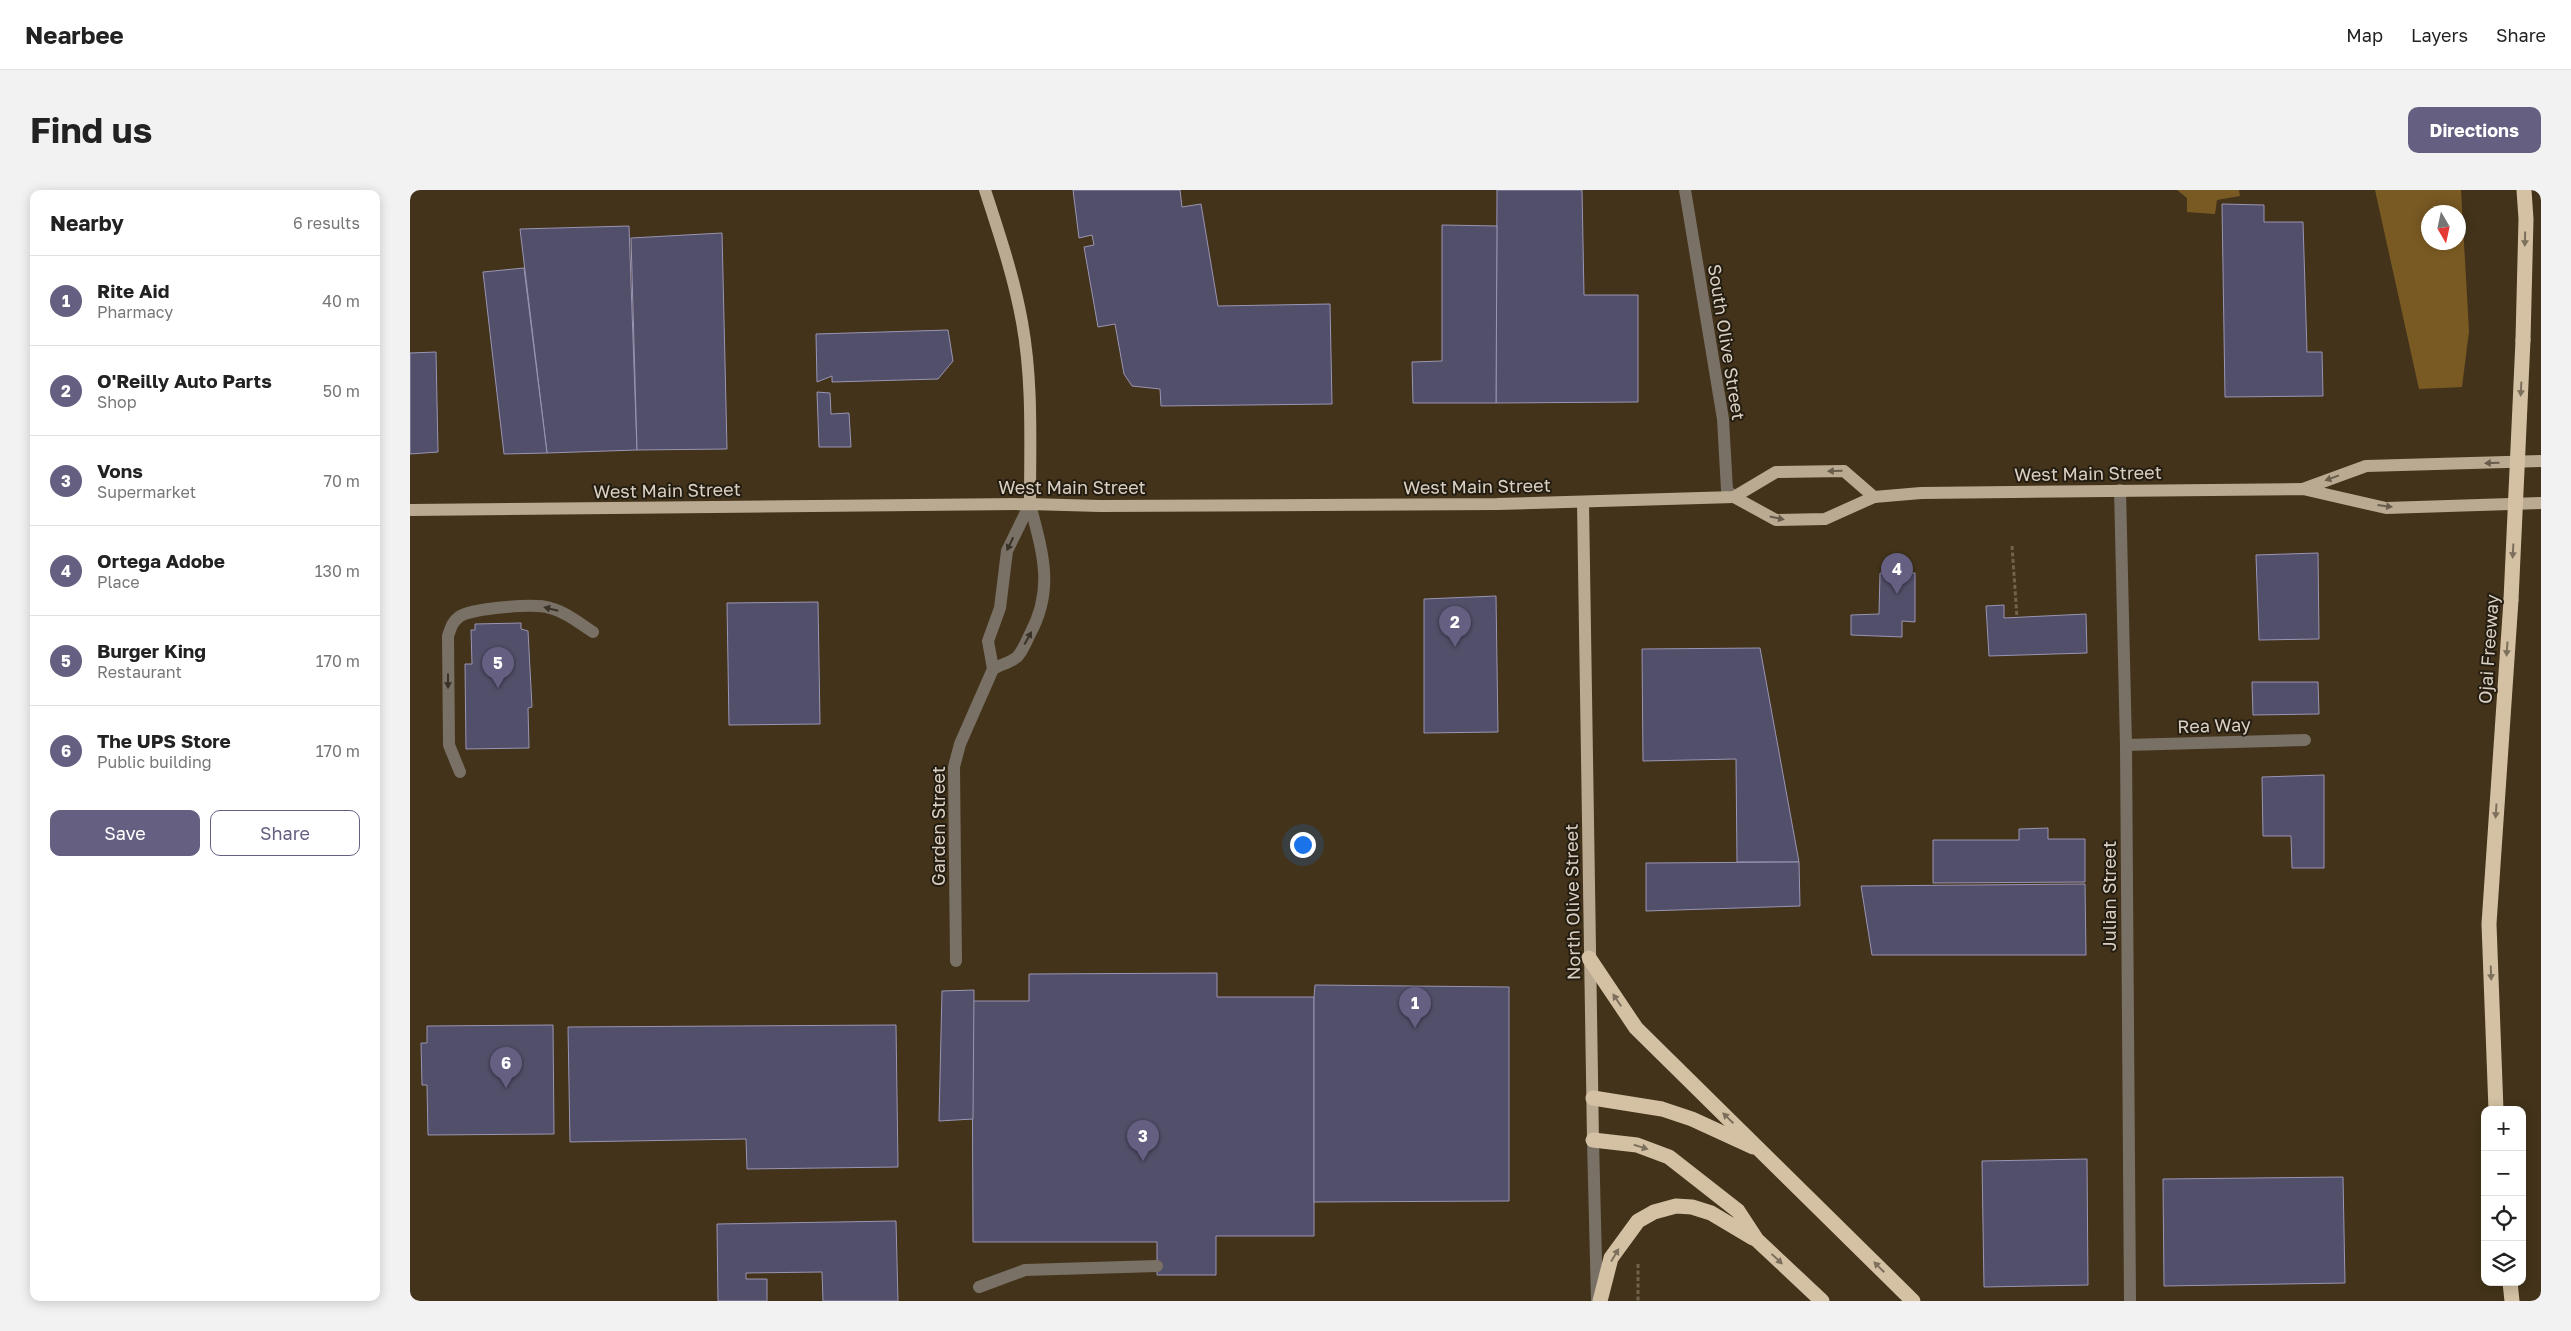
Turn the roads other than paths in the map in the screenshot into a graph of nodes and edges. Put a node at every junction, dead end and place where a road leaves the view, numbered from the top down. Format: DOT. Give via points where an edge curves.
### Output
graph roads {
  1 [pos="985,190"];
  2 [pos="1685,190"];
  3 [pos="2524,190"];
  4 [pos="2541,461"];
  5 [pos="2303,489"];
  6 [pos="2120,490"];
  7 [pos="1734,497"];
  8 [pos="1874,497"];
  9 [pos="1583,502"];
  10 [pos="2541,503"];
  11 [pos="1030,504"];
  12 [pos="410,510"];
  13 [pos="594,632"];
  14 [pos="993,669"];
  15 [pos="2304,740"];
  16 [pos="2126,745"];
  17 [pos="460,772"];
  18 [pos="1589,958"];
  19 [pos="956,962"];
  20 [pos="1592,1098"];
  21 [pos="2496,1106"];
  22 [pos="1593,1140"];
  23 [pos="1764,1152"];
  24 [pos="1757,1240"];
  25 [pos="1157,1266"];
  26 [pos="2510,1286"];
  27 [pos="979,1287"];
  28 [pos="1598,1301"];
  29 [pos="1822,1301"];
  30 [pos="1913,1301"];
  31 [pos="2130,1301"];
  32 [pos="2512,1301"];
  1 -- 11 [label="main road" via="1022,322 1030,388"];
  2 -- 7 [label="street, South Olive Street" via="1723,419 1727,490"];
  3 -- 21 [label="highway, Ojai Freeway, one-way, bridge" via="2523,340 2511,600 2489,924"];
  4 -- 5 [label="main road, West Main Street, one-way" via="2366,466"];
  5 -- 6 [label="main road, West Main Street"];
  5 -- 10 [label="main road, West Main Street, one-way" via="2386,508"];
  6 -- 8 [label="main road, West Main Street"];
  6 -- 16 [label="street, Julian Street"];
  7 -- 8 [label="main road, West Main Street, one-way" via="1776,520 1825,519"];
  8 -- 7 [label="main road, West Main Street, one-way" via="1844,471 1776,472"];
  7 -- 9 [label="main road, West Main Street"];
  9 -- 11 [label="main road, West Main Street"];
  9 -- 18 [label="main road, North Olive Street"];
  11 -- 12 [label="main road, West Main Street"];
  11 -- 14 [label="street, one-way" via="1007,552 1000,608 988,641"];
  14 -- 11 [label="street, one-way" via="1017,657 1042,606 1045,568"];
  13 -- 17 [label="street, one-way" via="547,606 483,609 467,612 452,623 448,636 448,746"];
  14 -- 19 [label="street, Garden Street" via="960,744 954,767"];
  15 -- 16 [label="street, Rea Way"];
  16 -- 31 [label="street, Julian Street"];
  18 -- 20 [label="main road, North Olive Street"];
  23 -- 18 [label="highway, one-way" via="1636,1028"];
  20 -- 22 [label="main road, North Olive Street"];
  20 -- 23 [label="highway" via="1662,1109"];
  22 -- 24 [label="highway, one-way" via="1637,1145 1669,1157 1738,1211"];
  22 -- 28 [label="street, North Olive Street"];
  30 -- 23 [label="highway, one-way"];
  28 -- 24 [label="highway, one-way" via="1612,1258 1638,1221 1654,1212 1692,1206 1711,1213"];
  24 -- 29 [label="highway, one-way"];
  25 -- 27 [label="street" via="1025,1270"];
  26 -- 32 [label="highway"];
}
